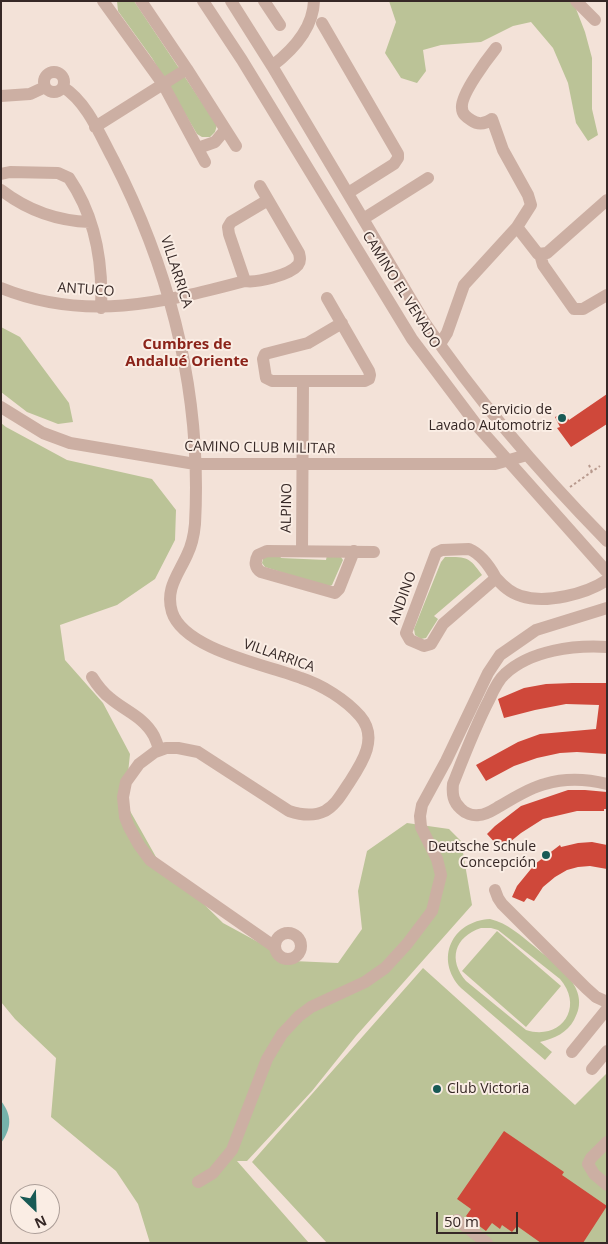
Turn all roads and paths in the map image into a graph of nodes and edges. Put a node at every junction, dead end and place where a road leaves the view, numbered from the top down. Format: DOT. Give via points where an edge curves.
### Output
graph roads {
  1 [pos="141,1"];
  2 [pos="203,1"];
  3 [pos="230,1"];
  4 [pos="264,1"];
  5 [pos="314,1"];
  6 [pos="576,1"];
  7 [pos="106,2"];
  8 [pos="595,20"];
  9 [pos="322,23"];
  10 [pos="280,25"];
  11 [pos="261,48"];
  12 [pos="496,48"];
  13 [pos="242,60"];
  14 [pos="272,66"];
  15 [pos="187,68"];
  16 [pos="163,84"];
  17 [pos="1,96"];
  18 [pos="95,127"];
  19 [pos="225,130"];
  20 [pos="236,146"];
  21 [pos="198,148"];
  22 [pos="205,162"];
  23 [pos="1,174"];
  24 [pos="428,178"];
  25 [pos="260,186"];
  26 [pos="1,190"];
  27 [pos="348,193"];
  28 [pos="268,200"];
  29 [pos="607,200"];
  30 [pos="364,219"];
  31 [pos="90,222"];
  32 [pos="517,227"];
  33 [pos="540,254"];
  34 [pos="245,281"];
  35 [pos="1,288"];
  36 [pos="607,295"];
  37 [pos="327,298"];
  38 [pos="170,299"];
  39 [pos="101,308"];
  40 [pos="342,323"];
  41 [pos="440,344"];
  42 [pos="303,381"];
  43 [pos="1,407"];
  44 [pos="528,454"];
  45 [pos="507,461"];
  46 [pos="195,464"];
  47 [pos="303,464"];
  48 [pos="589,465"];
  49 [pos="600,466"];
  50 [pos="592,472"];
  51 [pos="562,492"];
  52 [pos="607,541"];
  53 [pos="302,551"];
  54 [pos="354,551"];
  55 [pos="374,552"];
  56 [pos="607,572"];
  57 [pos="496,578"];
  58 [pos="607,580"];
  59 [pos="607,608"];
  60 [pos="607,647"];
  61 [pos="92,677"];
  62 [pos="160,750"];
  63 [pos="607,784"];
  64 [pos="495,890"];
  65 [pos="275,948"];
  66 [pos="607,1002"];
  67 [pos="607,1009"];
  68 [pos="607,1051"];
  69 [pos="572,1052"];
  70 [pos="592,1069"];
  71 [pos="606,1145"];
  72 [pos="198,1182"];
  73 [pos="607,1185"];
  74 [pos="457,1220"];
  75 [pos="487,1243"];
  1 -- 15 [label="street"];
  2 -- 13 [label="street, CAMINO EL VENADO"];
  3 -- 11 [label="street, CAMINO EL VENADO"];
  4 -- 10 [label="street"];
  5 -- 14 [label="street" via="312,15 299,42"];
  6 -- 8 [label="street"];
  7 -- 16 [label="street"];
  9 -- 27 [label="street" via="398,154 394,164"];
  11 -- 13 [label="street"];
  11 -- 14 [label="street, CAMINO EL VENADO"];
  12 -- 32 [label="street" via="474,78 462,104 463,113 475,123 492,119 503,150 531,202 530,209"];
  13 -- 45 [label="street, CAMINO EL VENADO" via="412,339"];
  14 -- 27 [label="street, CAMINO EL VENADO"];
  15 -- 16 [label="street"];
  15 -- 19 [label="street"];
  16 -- 18 [label="street"];
  16 -- 21 [label="street"];
  17 -- 18 [label="street, VILLARRICA" via="30,94 45,87 53,92 64,87 78,100"];
  18 -- 38 [label="street, VILLARRICA" via="146,230"];
  19 -- 20 [label="street"];
  19 -- 21 [label="street" via="215,142"];
  21 -- 22 [label="street"];
  23 -- 31 [label="street" via="66,175"];
  24 -- 30 [label="street"];
  25 -- 28 [label="street"];
  26 -- 31 [label="street" via="45,214"];
  27 -- 30 [label="street, CAMINO EL VENADO"];
  28 -- 34 [label="street" via="233,220 228,227"];
  28 -- 34 [label="street, ANTUCO" via="299,253 299,264 286,272 254,282"];
  29 -- 33 [label="street" via="547,253"];
  30 -- 41 [label="street, CAMINO EL VENADO"];
  31 -- 39 [label="street" via="100,258"];
  32 -- 33 [label="street" via="535,252"];
  32 -- 41 [label="street" via="464,285"];
  33 -- 36 [label="street" via="543,265 574,309 583,309"];
  34 -- 38 [label="street, ANTUCO"];
  35 -- 39 [label="street, ANTUCO" via="46,302"];
  37 -- 40 [label="street"];
  38 -- 39 [label="street, ANTUCO" via="136,306"];
  38 -- 46 [label="street, VILLARRICA" via="189,383"];
  40 -- 42 [label="street" via="370,377 365,380"];
  40 -- 42 [label="street" via="308,343 269,352 263,357 267,380"];
  41 -- 44 [label="street, CAMINO EL VENADO"];
  42 -- 47 [label="street, ALPINO"];
  43 -- 46 [label="street, CAMINO CLUB MILITAR" via="42,433 70,443"];
  44 -- 45 [label="street, CAMINO CLUB MILITAR"];
  44 -- 51 [label="street, CAMINO EL VENADO"];
  45 -- 47 [label="street, CAMINO CLUB MILITAR" via="495,464"];
  45 -- 56 [label="street, CAMINO EL VENADO"];
  46 -- 47 [label="street, CAMINO CLUB MILITAR"];
  46 -- 62 [label="street, VILLARRICA" via="192,542 170,593 172,612 178,624 216,649 303,678 334,695 364,722 368,746 362,762 336,802 322,812 308,815 289,811 198,752 178,748"];
  47 -- 53 [label="street, ALPINO"];
  48 -- 50 [label="path"];
  49 -- 50 [label="path"];
  50 -- 51 [label="path"];
  51 -- 52 [label="street, CAMINO EL VENADO"];
  53 -- 54 [label="street"];
  53 -- 54 [label="street" via="264,552 256,558 256,566 261,572 335,593"];
  54 -- 55 [label="street"];
  57 -- 57 [label="street, ANDINO" via="443,624 431,644 424,646 406,637 438,551 473,551"];
  57 -- 58 [label="street, ANDINO" via="508,591 534,598 574,596"];
  59 -- 72 [label="street" via="536,630 500,655 422,805 421,827 441,875 432,911 385,968 365,982 312,1007 282,1034 267,1059 232,1150 214,1173"];
  60 -- 63 [label="street" via="577,646 558,650 525,661 504,674 474,729 452,791 459,807 468,814 479,816 544,784 581,780"];
  61 -- 62 [label="street" via="103,692 148,727"];
  62 -- 65 [label="street" via="130,775 124,790 122,804 133,836 158,867"];
  64 -- 66 [label="street" via="502,904 550,953 596,997"];
  67 -- 69 [label="street"];
  68 -- 70 [label="street"];
  71 -- 73 [label="street" via="588,1164"];
  74 -- 75 [label="street"];
}
